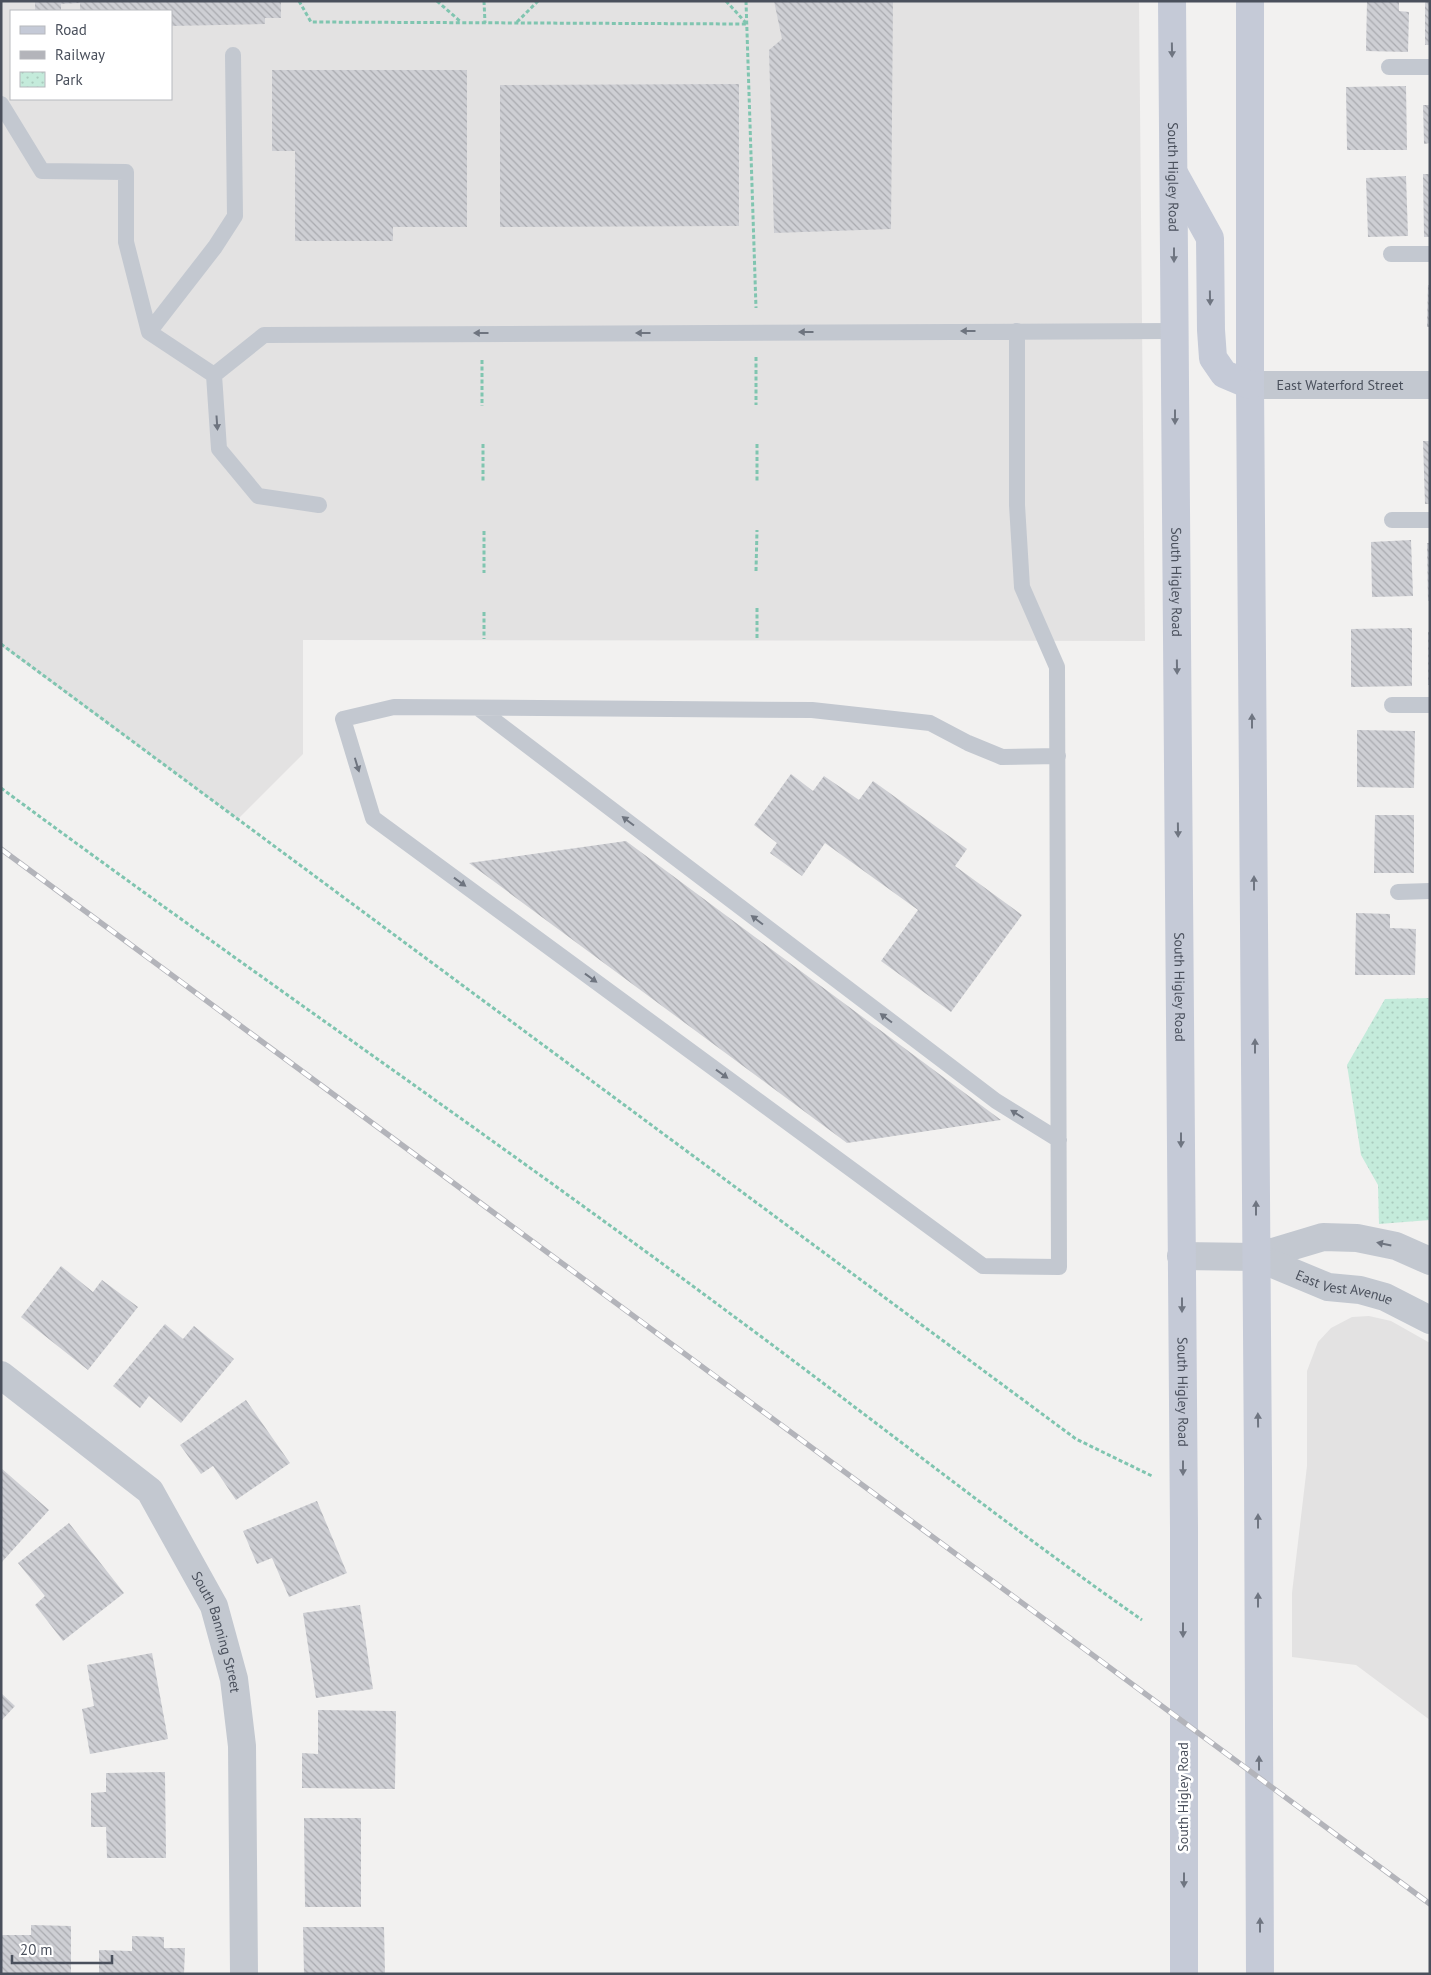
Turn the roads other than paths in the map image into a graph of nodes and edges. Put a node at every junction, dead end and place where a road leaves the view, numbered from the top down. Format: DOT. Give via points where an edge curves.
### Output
graph roads {
  1 [pos="1172,1"];
  2 [pos="1250,1"];
  3 [pos="233,55"];
  4 [pos="1389,67"];
  5 [pos="1430,67"];
  6 [pos="1,104"];
  7 [pos="1174,171"];
  8 [pos="1391,254"];
  9 [pos="1430,254"];
  10 [pos="1017,331"];
  11 [pos="1174,331"];
  12 [pos="149,332"];
  13 [pos="214,375"];
  14 [pos="1430,384"];
  15 [pos="1250,385"];
  16 [pos="319,504"];
  17 [pos="1392,520"];
  18 [pos="1430,520"];
  19 [pos="1392,705"];
  20 [pos="1430,705"];
  21 [pos="478,708"];
  22 [pos="1058,756"];
  23 [pos="1430,891"];
  24 [pos="1398,892"];
  25 [pos="1058,1140"];
  26 [pos="1181,1256"];
  27 [pos="1256,1257"];
  28 [pos="1430,1262"];
  29 [pos="1430,1320"];
  30 [pos="1,1375"];
  31 [pos="244,1974"];
  32 [pos="1184,1974"];
  33 [pos="1260,1974"];
  1 -- 7 [label="main road, South Higley Road, one-way"];
  2 -- 15 [label="main road"];
  3 -- 12 [label="lane" via="235,216"];
  4 -- 5 [label="lane"];
  6 -- 12 [label="lane" via="42,170 126,172 126,242"];
  7 -- 11 [label="main road, South Higley Road, one-way"];
  7 -- 15 [label="main road, one-way" via="1210,238 1213,358 1224,374"];
  8 -- 9 [label="lane"];
  10 -- 11 [label="lane"];
  10 -- 13 [label="lane, one-way" via="264,334"];
  10 -- 22 [label="lane" via="1017,505 1022,587 1057,667"];
  11 -- 26 [label="main road, South Higley Road, one-way"];
  12 -- 13 [label="lane"];
  13 -- 16 [label="lane, one-way" via="219,449 258,496"];
  14 -- 15 [label="street, East Waterford Street"];
  27 -- 15 [label="main road, one-way"];
  17 -- 18 [label="lane"];
  19 -- 20 [label="lane"];
  21 -- 22 [label="lane" via="812,710 930,723 1002,757"];
  25 -- 21 [label="lane, one-way" via="996,1101"];
  21 -- 25 [label="lane, one-way" via="394,707 343,719 374,818 982,1266 1058,1267"];
  22 -- 25 [label="lane"];
  23 -- 24 [label="lane"];
  26 -- 27 [label="street, East Vest Avenue"];
  26 -- 32 [label="main road, South Higley Road, one-way"];
  28 -- 27 [label="street, East Vest Avenue, one-way" via="1396,1246 1357,1238 1323,1237"];
  27 -- 29 [label="street, East Vest Avenue" via="1328,1287 1360,1290 1385,1297"];
  33 -- 27 [label="main road, one-way"];
  30 -- 31 [label="street, South Banning Street" via="150,1491 214,1606 234,1679 242,1746"];
}
